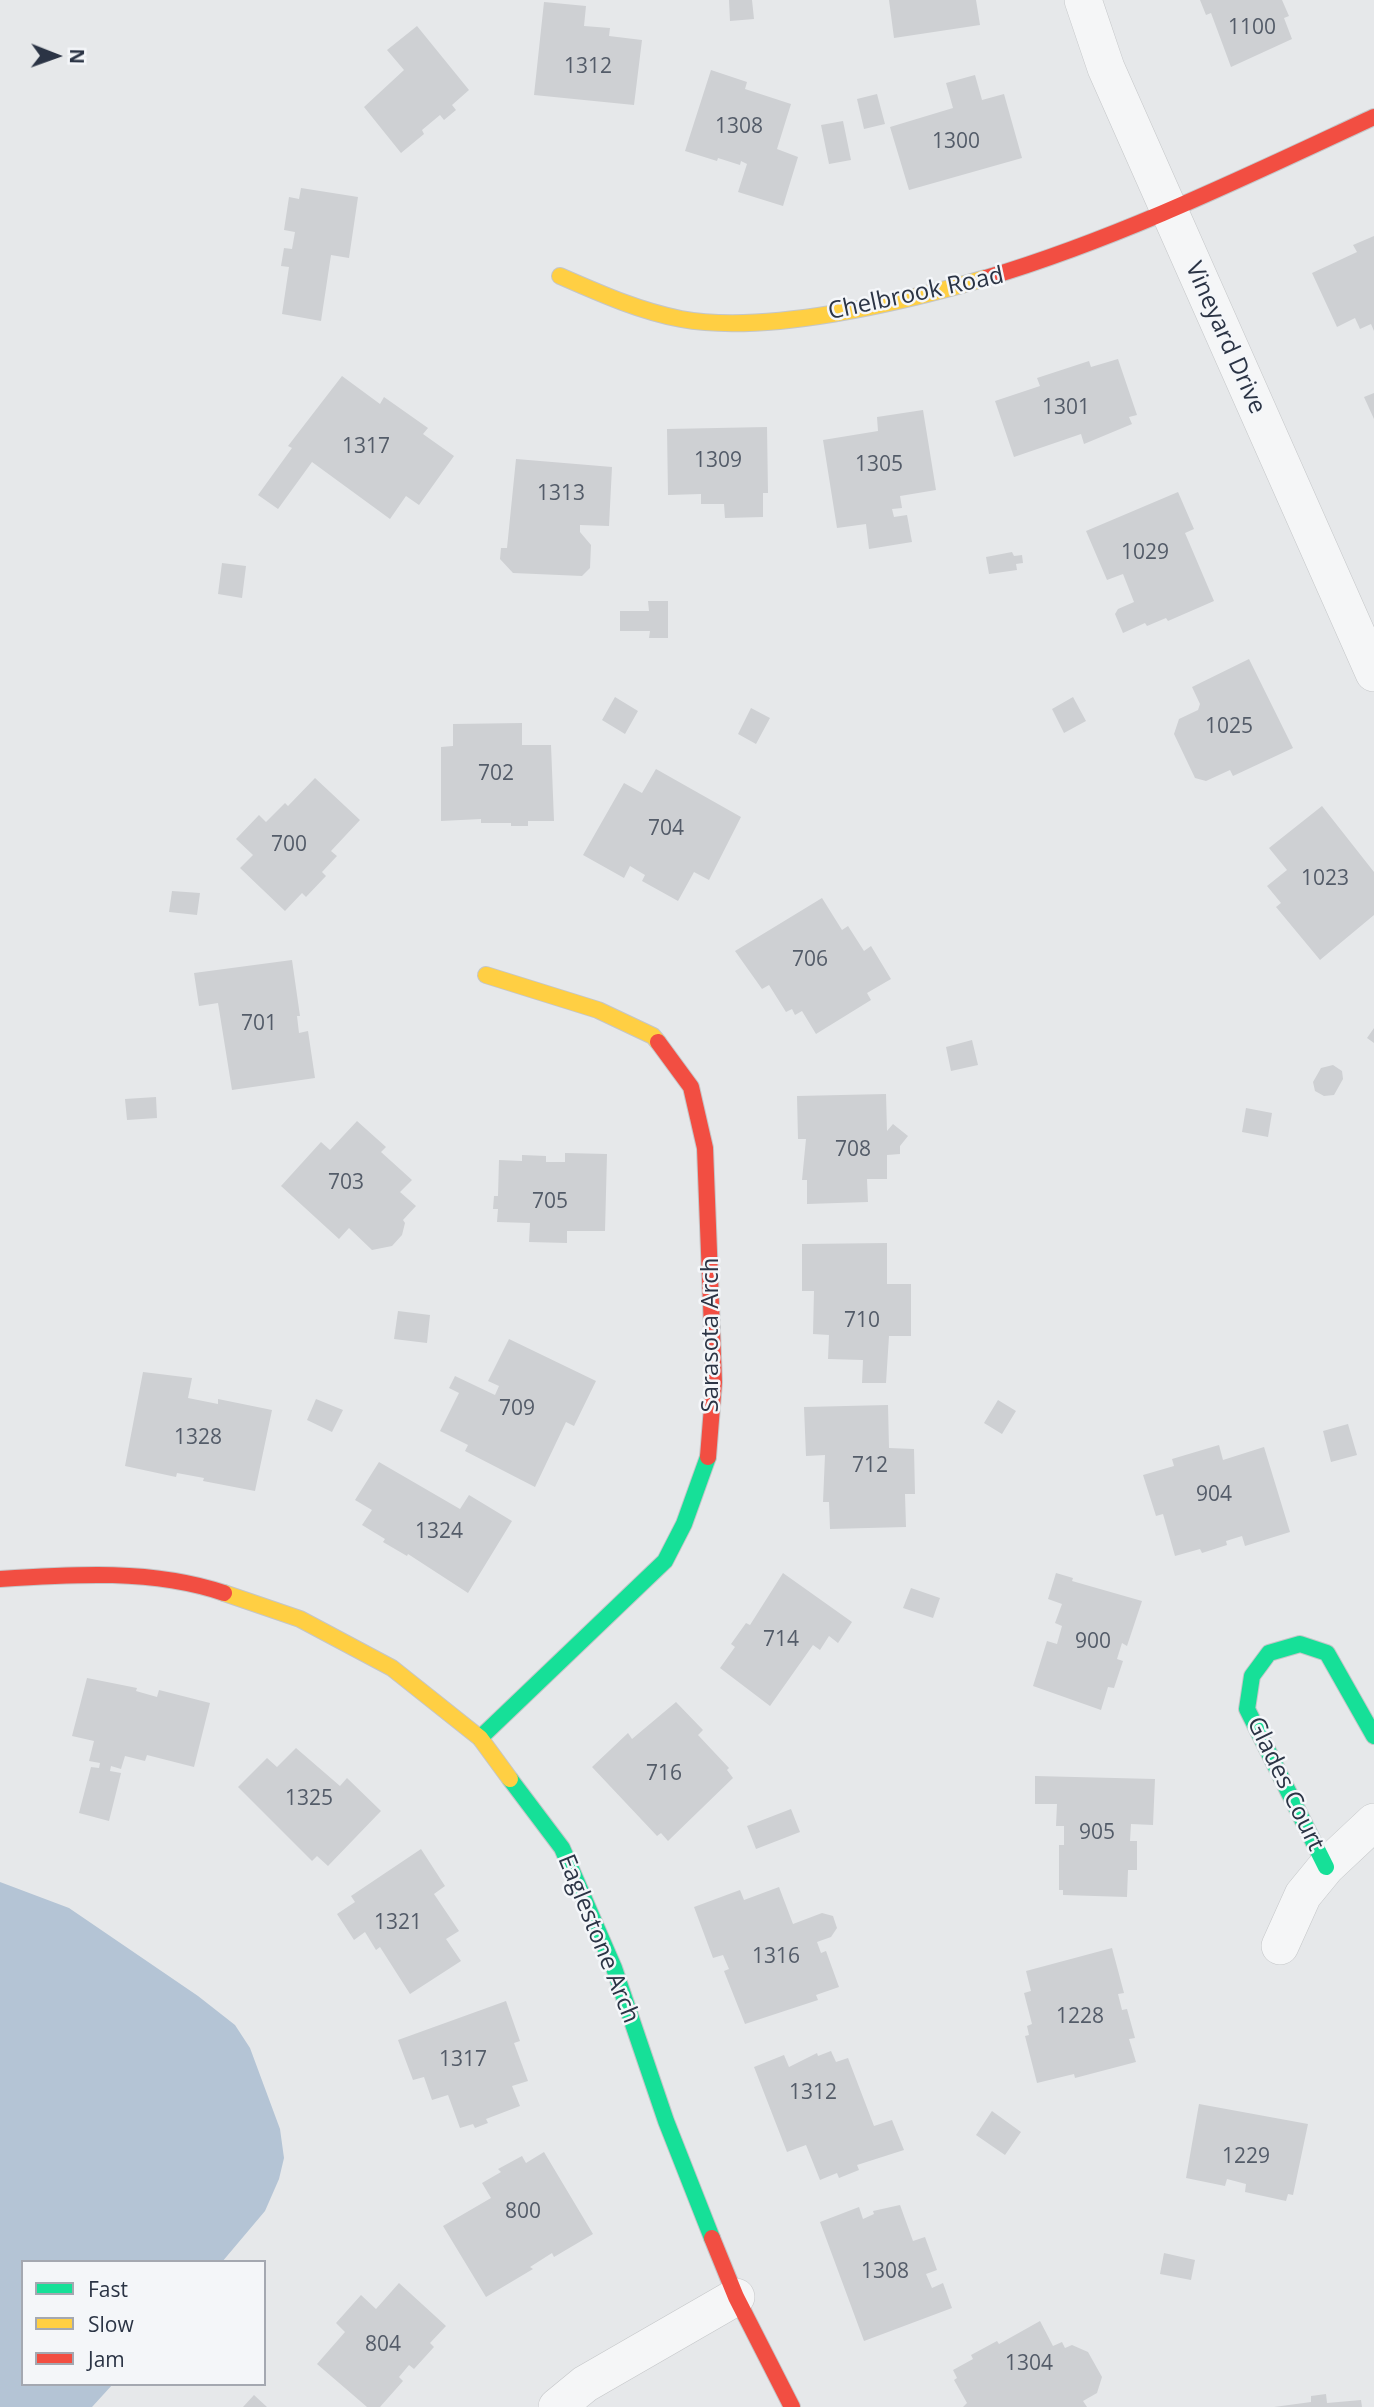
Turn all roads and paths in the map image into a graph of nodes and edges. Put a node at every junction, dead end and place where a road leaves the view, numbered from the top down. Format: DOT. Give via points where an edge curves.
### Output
graph roads {
  1 [pos="1083,0"];
  2 [pos="1374,117"];
  3 [pos="1168,209"];
  4 [pos="560,276"];
  5 [pos="1374,673"];
  6 [pos="486,975"];
  7 [pos="0,1579"];
  8 [pos="1374,1736"];
  9 [pos="480,1738"];
  10 [pos="1374,1822"];
  11 [pos="1326,1867"];
  12 [pos="1280,1946"];
  13 [pos="736,2297"];
  14 [pos="557,2407"];
  15 [pos="792,2407"];
  1 -- 3 [label="street, Vineyard Drive" via="1106,68"];
  2 -- 3 [label="street, Chelbrook Road"];
  3 -- 4 [label="street, Chelbrook Road" via="1016,272 940,294 845,313 722,323 695,320 627,306"];
  3 -- 5 [label="street, Vineyard Drive"];
  6 -- 9 [label="street, Sarasota Arch" via="598,1010 653,1037 691,1087 705,1148 714,1382 710,1451 684,1524 665,1561"];
  7 -- 9 [label="street, Eaglestone Arch" via="74,1574 187,1581 300,1619 392,1668"];
  8 -- 11 [label="street, Glades Court" via="1327,1653 1300,1644 1269,1653 1252,1676 1247,1709"];
  9 -- 13 [label="street, Eaglestone Arch" via="562,1848 614,1969 666,2121"];
  10 -- 11 [label="street"];
  11 -- 12 [label="street" via="1303,1895"];
  13 -- 14 [label="street" via="585,2384"];
  13 -- 15 [label="street, Eaglestone Arch"];
}
